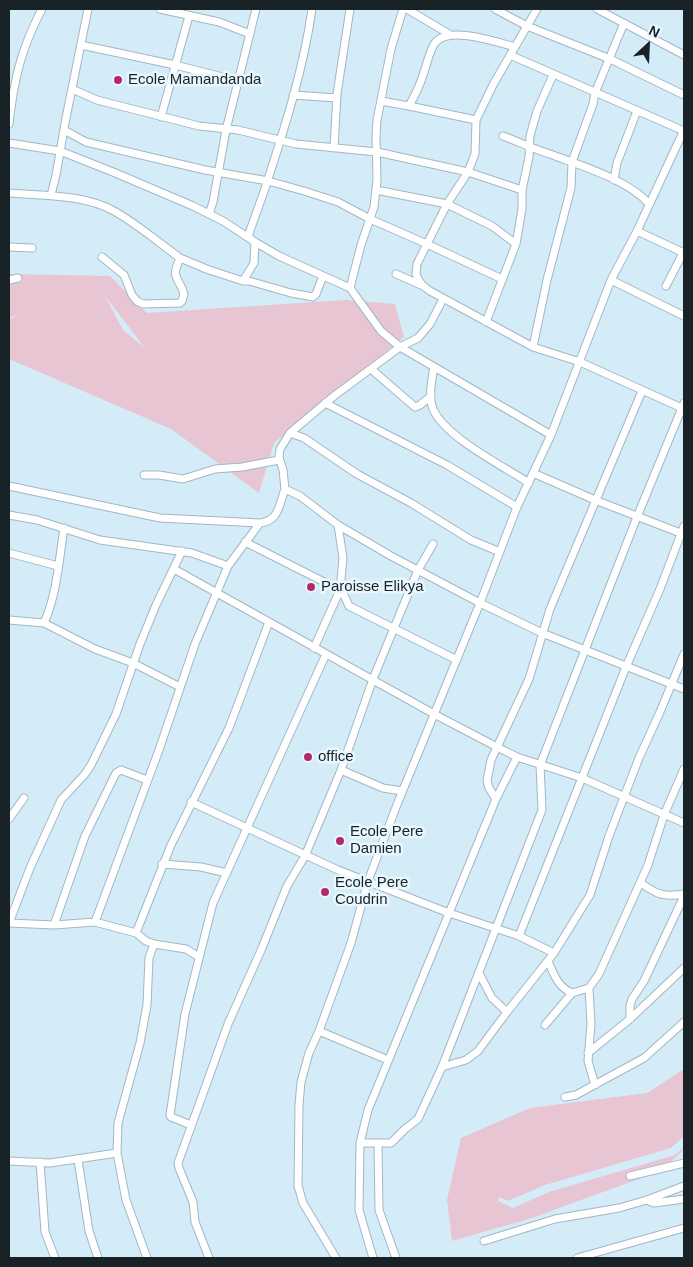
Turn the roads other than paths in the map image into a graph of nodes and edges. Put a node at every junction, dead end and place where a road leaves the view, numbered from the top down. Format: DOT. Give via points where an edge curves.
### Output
graph roads {
  1 [pos="42,9"];
  2 [pos="88,9"];
  3 [pos="160,9"];
  4 [pos="256,9"];
  5 [pos="312,9"];
  6 [pos="350,9"];
  7 [pos="405,9"];
  8 [pos="495,9"];
  9 [pos="537,9"];
  10 [pos="597,9"];
  11 [pos="616,9"];
  12 [pos="189,16"];
  13 [pos="613,17"];
  14 [pos="624,23"];
  15 [pos="527,26"];
  16 [pos="250,34"];
  17 [pos="449,34"];
  18 [pos="81,46"];
  19 [pos="515,47"];
  20 [pos="684,55"];
  21 [pos="510,56"];
  22 [pos="610,59"];
  23 [pos="175,65"];
  24 [pos="553,75"];
  25 [pos="238,82"];
  26 [pos="72,89"];
  27 [pos="595,93"];
  28 [pos="293,95"];
  29 [pos="684,95"];
  30 [pos="337,98"];
  31 [pos="381,101"];
  32 [pos="409,106"];
  33 [pos="636,111"];
  34 [pos="161,117"];
  35 [pos="476,120"];
  36 [pos="9,124"];
  37 [pos="64,130"];
  38 [pos="226,130"];
  39 [pos="684,131"];
  40 [pos="503,136"];
  41 [pos="280,140"];
  42 [pos="9,143"];
  43 [pos="530,147"];
  44 [pos="334,148"];
  45 [pos="60,151"];
  46 [pos="377,152"];
  47 [pos="572,162"];
  48 [pos="218,172"];
  49 [pos="468,172"];
  50 [pos="614,180"];
  51 [pos="268,181"];
  52 [pos="376,190"];
  53 [pos="522,190"];
  54 [pos="9,193"];
  55 [pos="51,196"];
  56 [pos="447,204"];
  57 [pos="649,204"];
  58 [pos="209,214"];
  59 [pos="370,219"];
  60 [pos="637,231"];
  61 [pos="248,237"];
  62 [pos="255,242"];
  63 [pos="427,244"];
  64 [pos="516,244"];
  65 [pos="9,247"];
  66 [pos="32,248"];
  67 [pos="683,253"];
  68 [pos="102,257"];
  69 [pos="180,258"];
  70 [pos="396,274"];
  71 [pos="323,276"];
  72 [pos="18,278"];
  73 [pos="502,279"];
  74 [pos="9,280"];
  75 [pos="611,280"];
  76 [pos="243,281"];
  77 [pos="422,285"];
  78 [pos="666,286"];
  79 [pos="350,288"];
  80 [pos="443,299"];
  81 [pos="684,316"];
  82 [pos="486,322"];
  83 [pos="400,347"];
  84 [pos="533,347"];
  85 [pos="580,362"];
  86 [pos="434,367"];
  87 [pos="371,369"];
  88 [pos="642,391"];
  89 [pos="431,396"];
  90 [pos="325,403"];
  91 [pos="684,406"];
  92 [pos="290,433"];
  93 [pos="550,435"];
  94 [pos="280,460"];
  95 [pos="534,473"];
  96 [pos="144,475"];
  97 [pos="529,483"];
  98 [pos="9,486"];
  99 [pos="285,488"];
  100 [pos="596,500"];
  101 [pos="517,507"];
  102 [pos="9,515"];
  103 [pos="637,517"];
  104 [pos="260,523"];
  105 [pos="338,526"];
  106 [pos="684,526"];
  107 [pos="64,528"];
  108 [pos="683,534"];
  109 [pos="245,542"];
  110 [pos="433,544"];
  111 [pos="182,551"];
  112 [pos="500,552"];
  113 [pos="9,553"];
  114 [pos="58,566"];
  115 [pos="228,566"];
  116 [pos="174,569"];
  117 [pos="418,570"];
  118 [pos="340,590"];
  119 [pos="217,593"];
  120 [pos="480,603"];
  121 [pos="9,620"];
  122 [pos="270,622"];
  123 [pos="44,623"];
  124 [pos="394,629"];
  125 [pos="542,633"];
  126 [pos="314,648"];
  127 [pos="586,651"];
  128 [pos="326,654"];
  129 [pos="684,654"];
  130 [pos="457,660"];
  131 [pos="133,663"];
  132 [pos="626,667"];
  133 [pos="373,679"];
  134 [pos="672,684"];
  135 [pos="180,687"];
  136 [pos="684,689"];
  137 [pos="434,714"];
  138 [pos="497,747"];
  139 [pos="517,757"];
  140 [pos="540,765"];
  141 [pos="684,769"];
  142 [pos="341,770"];
  143 [pos="582,778"];
  144 [pos="148,780"];
  145 [pos="402,791"];
  146 [pos="625,796"];
  147 [pos="24,798"];
  148 [pos="496,799"];
  149 [pos="191,802"];
  150 [pos="664,815"];
  151 [pos="9,818"];
  152 [pos="684,823"];
  153 [pos="247,829"];
  154 [pos="304,856"];
  155 [pos="162,864"];
  156 [pos="227,873"];
  157 [pos="368,881"];
  158 [pos="641,882"];
  159 [pos="684,895"];
  160 [pos="449,913"];
  161 [pos="95,922"];
  162 [pos="9,923"];
  163 [pos="54,925"];
  164 [pos="496,928"];
  165 [pos="136,933"];
  166 [pos="519,936"];
  167 [pos="154,944"];
  168 [pos="554,953"];
  169 [pos="199,957"];
  170 [pos="548,961"];
  171 [pos="684,968"];
  172 [pos="479,973"];
  173 [pos="589,988"];
  174 [pos="572,993"];
  175 [pos="507,1012"];
  176 [pos="630,1019"];
  177 [pos="684,1022"];
  178 [pos="545,1025"];
  179 [pos="319,1031"];
  180 [pos="588,1053"];
  181 [pos="388,1060"];
  182 [pos="442,1067"];
  183 [pos="595,1085"];
  184 [pos="565,1097"];
  185 [pos="191,1125"];
  186 [pos="360,1143"];
  187 [pos="378,1144"];
  188 [pos="117,1154"];
  189 [pos="78,1160"];
  190 [pos="9,1161"];
  191 [pos="40,1162"];
  192 [pos="684,1163"];
  193 [pos="630,1176"];
  194 [pos="684,1186"];
  195 [pos="684,1199"];
  196 [pos="647,1200"];
  197 [pos="684,1228"];
  198 [pos="484,1241"];
  199 [pos="55,1258"];
  200 [pos="98,1258"];
  201 [pos="148,1258"];
  202 [pos="209,1258"];
  203 [pos="336,1258"];
  204 [pos="373,1258"];
  205 [pos="396,1258"];
  206 [pos="577,1258"];
  1 -- 36 [label="street" via="23,49 15,78"];
  2 -- 18 [label="street"];
  3 -- 12 [label="street"];
  4 -- 16 [label="street"];
  5 -- 28 [label="street"];
  6 -- 30 [label="street"];
  7 -- 17 [label="street"];
  7 -- 31 [label="street" via="391,49"];
  8 -- 15 [label="street"];
  9 -- 15 [label="street"];
  10 -- 13 [label="street"];
  11 -- 13 [label="street"];
  12 -- 16 [label="street" via="219,22"];
  12 -- 23 [label="street"];
  13 -- 14 [label="street"];
  14 -- 20 [label="street"];
  14 -- 22 [label="street"];
  15 -- 19 [label="street"];
  15 -- 22 [label="street"];
  16 -- 25 [label="street"];
  17 -- 19 [label="street"];
  17 -- 32 [label="street" via="434,44"];
  18 -- 23 [label="street"];
  18 -- 26 [label="street"];
  19 -- 21 [label="street"];
  21 -- 24 [label="street"];
  21 -- 35 [label="street"];
  22 -- 27 [label="street"];
  22 -- 29 [label="street"];
  23 -- 25 [label="street"];
  23 -- 34 [label="street"];
  24 -- 27 [label="street"];
  24 -- 43 [label="street" via="532,128"];
  25 -- 38 [label="street"];
  26 -- 34 [label="street" via="97,100"];
  26 -- 37 [label="street"];
  27 -- 33 [label="street"];
  27 -- 47 [label="street"];
  28 -- 30 [label="street"];
  28 -- 41 [label="street"];
  30 -- 44 [label="street"];
  31 -- 32 [label="street"];
  31 -- 46 [label="street"];
  32 -- 35 [label="street"];
  33 -- 39 [label="street"];
  33 -- 50 [label="street"];
  34 -- 38 [label="street"];
  35 -- 49 [label="street" via="475,154"];
  37 -- 45 [label="street"];
  37 -- 48 [label="street" via="86,142"];
  38 -- 41 [label="street"];
  38 -- 48 [label="street"];
  39 -- 57 [label="street"];
  40 -- 43 [label="street"];
  41 -- 44 [label="street"];
  41 -- 51 [label="street"];
  42 -- 45 [label="street"];
  43 -- 47 [label="street"];
  43 -- 53 [label="street"];
  44 -- 46 [label="street"];
  45 -- 55 [label="street"];
  45 -- 58 [label="street"];
  46 -- 49 [label="street"];
  46 -- 52 [label="street"];
  47 -- 50 [label="street"];
  47 -- 84 [label="street" via="571,188"];
  48 -- 51 [label="street"];
  48 -- 58 [label="street"];
  49 -- 53 [label="street"];
  49 -- 56 [label="street"];
  50 -- 57 [label="street" via="636,191"];
  51 -- 59 [label="street" via="338,202"];
  51 -- 61 [label="street"];
  52 -- 56 [label="street"];
  52 -- 59 [label="street"];
  53 -- 64 [label="street"];
  54 -- 55 [label="street"];
  55 -- 69 [label="street" via="114,211"];
  56 -- 63 [label="street"];
  56 -- 64 [label="street" via="492,226"];
  57 -- 60 [label="street"];
  58 -- 61 [label="street"];
  59 -- 63 [label="street"];
  59 -- 79 [label="street"];
  60 -- 67 [label="street"];
  60 -- 75 [label="street"];
  61 -- 62 [label="street"];
  62 -- 71 [label="street"];
  62 -- 76 [label="street" via="254,263"];
  63 -- 73 [label="street"];
  63 -- 77 [label="street" via="416,268"];
  64 -- 73 [label="street"];
  65 -- 66 [label="street"];
  67 -- 78 [label="street"];
  68 -- 69 [label="street" via="124,275 134,299 143,304 182,302 184,294 175,277"];
  69 -- 76 [label="street"];
  70 -- 77 [label="street"];
  71 -- 76 [label="street" via="312,297"];
  71 -- 79 [label="street"];
  72 -- 74 [label="street"];
  73 -- 82 [label="street"];
  75 -- 81 [label="street"];
  75 -- 85 [label="street"];
  77 -- 80 [label="street"];
  79 -- 83 [label="street" via="381,331"];
  80 -- 82 [label="street"];
  80 -- 83 [label="street" via="424,333"];
  82 -- 84 [label="street"];
  83 -- 86 [label="street"];
  83 -- 87 [label="street"];
  84 -- 85 [label="street"];
  85 -- 88 [label="street"];
  85 -- 93 [label="street"];
  86 -- 89 [label="street"];
  86 -- 93 [label="street"];
  87 -- 89 [label="street" via="415,407"];
  87 -- 90 [label="street"];
  88 -- 91 [label="street"];
  88 -- 100 [label="street"];
  89 -- 97 [label="street" via="440,421 480,454"];
  90 -- 92 [label="street"];
  90 -- 101 [label="street" via="447,465"];
  91 -- 103 [label="street"];
  92 -- 94 [label="street" via="280,449"];
  92 -- 112 [label="street" via="304,438 357,474 471,540"];
  93 -- 95 [label="street"];
  94 -- 96 [label="street" via="215,469 183,479"];
  94 -- 99 [label="street"];
  95 -- 97 [label="street"];
  95 -- 100 [label="street"];
  97 -- 101 [label="street"];
  98 -- 104 [label="street" via="160,518"];
  99 -- 104 [label="street" via="275,516"];
  99 -- 105 [label="street"];
  100 -- 103 [label="street"];
  100 -- 125 [label="street"];
  101 -- 112 [label="street"];
  102 -- 107 [label="street"];
  103 -- 108 [label="street"];
  103 -- 127 [label="street"];
  104 -- 109 [label="street"];
  105 -- 117 [label="street"];
  105 -- 118 [label="street" via="343,558"];
  106 -- 108 [label="street"];
  107 -- 111 [label="street" via="100,540"];
  107 -- 114 [label="street"];
  108 -- 132 [label="street"];
  109 -- 115 [label="street"];
  109 -- 118 [label="street"];
  110 -- 117 [label="street"];
  111 -- 115 [label="street"];
  111 -- 116 [label="street"];
  112 -- 120 [label="street"];
  113 -- 114 [label="street"];
  114 -- 123 [label="street"];
  115 -- 119 [label="street"];
  116 -- 119 [label="street"];
  116 -- 131 [label="street"];
  117 -- 120 [label="street"];
  117 -- 124 [label="street"];
  118 -- 124 [label="street" via="349,606"];
  118 -- 126 [label="street"];
  119 -- 122 [label="street"];
  119 -- 135 [label="street"];
  120 -- 125 [label="street"];
  120 -- 130 [label="street"];
  121 -- 123 [label="street"];
  122 -- 126 [label="street"];
  122 -- 149 [label="street" via="229,728"];
  123 -- 131 [label="street" via="95,649"];
  124 -- 130 [label="street"];
  124 -- 133 [label="street"];
  125 -- 127 [label="street"];
  125 -- 138 [label="street" via="529,679"];
  126 -- 128 [label="street"];
  127 -- 132 [label="street"];
  127 -- 140 [label="street"];
  128 -- 133 [label="street"];
  128 -- 153 [label="street"];
  129 -- 134 [label="street"];
  130 -- 137 [label="street"];
  131 -- 135 [label="street"];
  131 -- 162 [label="street" via="114,719 96,757 61,800"];
  132 -- 134 [label="street"];
  132 -- 143 [label="street"];
  133 -- 137 [label="street"];
  133 -- 142 [label="street"];
  134 -- 136 [label="street"];
  134 -- 146 [label="street"];
  135 -- 144 [label="street"];
  137 -- 138 [label="street"];
  137 -- 145 [label="street"];
  138 -- 139 [label="street"];
  138 -- 148 [label="street" via="487,781"];
  139 -- 140 [label="street"];
  139 -- 148 [label="street"];
  140 -- 143 [label="street"];
  140 -- 164 [label="street" via="542,810"];
  141 -- 150 [label="street"];
  142 -- 145 [label="street" via="383,788"];
  142 -- 154 [label="street"];
  143 -- 146 [label="street"];
  143 -- 166 [label="street"];
  144 -- 161 [label="street"];
  144 -- 163 [label="street" via="121,770 116,773 85,836"];
  145 -- 157 [label="street"];
  146 -- 150 [label="street"];
  146 -- 168 [label="street" via="590,895"];
  147 -- 151 [label="street"];
  148 -- 160 [label="street"];
  149 -- 153 [label="street"];
  149 -- 155 [label="street"];
  150 -- 152 [label="street"];
  150 -- 158 [label="street"];
  153 -- 154 [label="street"];
  153 -- 156 [label="street"];
  154 -- 157 [label="street"];
  154 -- 185 [label="street" via="287,886 228,1024"];
  155 -- 156 [label="street"];
  155 -- 165 [label="street"];
  156 -- 169 [label="street" via="214,903"];
  157 -- 160 [label="street"];
  157 -- 179 [label="street" via="351,943"];
  158 -- 159 [label="street" via="661,895"];
  158 -- 173 [label="street" via="600,974"];
  159 -- 176 [label="street" via="644,981 632,999"];
  160 -- 164 [label="street"];
  160 -- 181 [label="street"];
  161 -- 163 [label="street"];
  161 -- 165 [label="street"];
  162 -- 163 [label="street"];
  164 -- 166 [label="street"];
  164 -- 172 [label="street"];
  165 -- 167 [label="street"];
  166 -- 168 [label="street"];
  167 -- 169 [label="street" via="186,949"];
  167 -- 188 [label="street" via="149,958 148,998 140,1043 118,1123"];
  168 -- 170 [label="street"];
  169 -- 185 [label="street" via="184,1015 170,1115"];
  170 -- 174 [label="street" via="556,980"];
  170 -- 175 [label="street"];
  171 -- 176 [label="street"];
  172 -- 175 [label="street" via="492,998"];
  172 -- 182 [label="street"];
  173 -- 174 [label="street"];
  173 -- 180 [label="street" via="591,1024"];
  174 -- 178 [label="street"];
  175 -- 182 [label="street" via="472,1056"];
  176 -- 180 [label="street"];
  177 -- 183 [label="street" via="644,1058"];
  179 -- 181 [label="street"];
  179 -- 203 [label="street" via="309,1053 302,1082 298,1186 303,1203"];
  180 -- 183 [label="street"];
  181 -- 186 [label="street" via="368,1110"];
  182 -- 187 [label="street" via="418,1119 392,1143"];
  183 -- 184 [label="street"];
  185 -- 202 [label="street" via="178,1168 193,1202 195,1222"];
  186 -- 187 [label="street"];
  186 -- 204 [label="street" via="359,1210"];
  187 -- 205 [label="street" via="379,1210"];
  188 -- 189 [label="street"];
  188 -- 201 [label="street" via="126,1200"];
  189 -- 191 [label="street"];
  189 -- 200 [label="street"];
  190 -- 191 [label="street"];
  191 -- 199 [label="street" via="45,1232"];
  192 -- 193 [label="street"];
  194 -- 196 [label="street"];
  195 -- 196 [label="street" via="654,1204"];
  196 -- 198 [label="street" via="555,1219"];
  197 -- 206 [label="street"];
}
